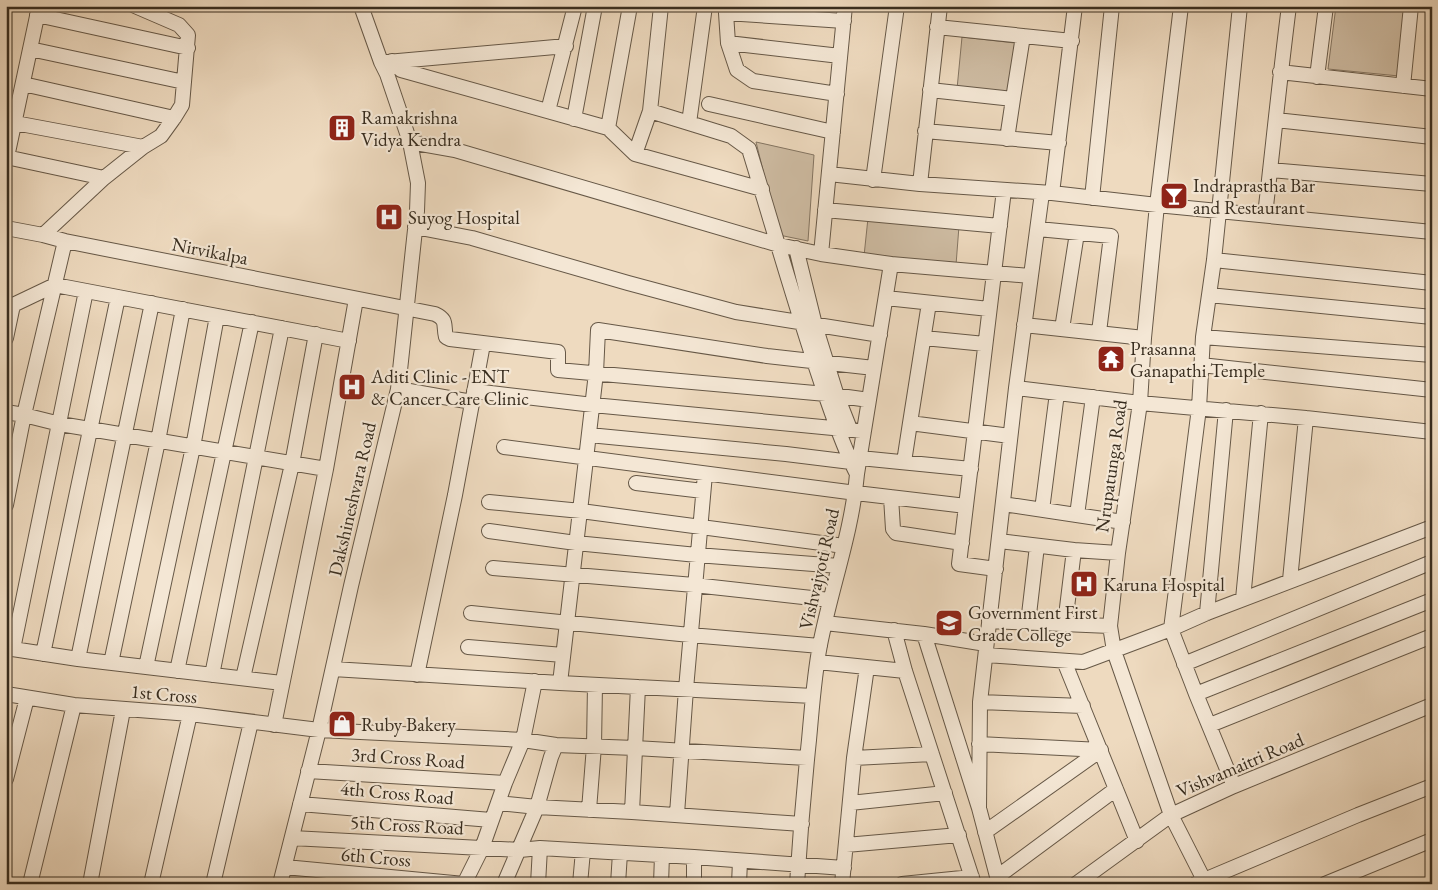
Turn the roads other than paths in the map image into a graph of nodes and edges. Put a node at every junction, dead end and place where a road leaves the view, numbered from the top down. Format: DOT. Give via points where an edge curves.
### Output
graph roads {
  1 [pos="135,6"];
  2 [pos="361,6"];
  3 [pos="575,6"];
  4 [pos="595,6"];
  5 [pos="630,6"];
  6 [pos="661,6"];
  7 [pos="705,6"];
  8 [pos="845,6"];
  9 [pos="897,6"];
  10 [pos="940,6"];
  11 [pos="1075,6"];
  12 [pos="1112,6"];
  13 [pos="1181,6"];
  14 [pos="1240,6"];
  15 [pos="1289,6"];
  16 [pos="1326,6"];
  17 [pos="1411,6"];
  18 [pos="38,11"];
  19 [pos="844,21"];
  20 [pos="937,27"];
  21 [pos="1023,36"];
  22 [pos="1072,41"];
  23 [pos="728,43"];
  24 [pos="566,46"];
  25 [pos="188,48"];
  26 [pos="30,49"];
  27 [pos="840,56"];
  28 [pos="387,62"];
  29 [pos="1280,72"];
  30 [pos="1317,77"];
  31 [pos="184,82"];
  32 [pos="23,84"];
  33 [pos="1403,86"];
  34 [pos="1432,89"];
  35 [pos="930,90"];
  36 [pos="837,94"];
  37 [pos="1012,99"];
  38 [pos="709,104"];
  39 [pos="650,111"];
  40 [pos="548,112"];
  41 [pos="174,118"];
  42 [pos="574,118"];
  43 [pos="1276,120"];
  44 [pos="15,123"];
  45 [pos="689,123"];
  46 [pos="608,128"];
  47 [pos="925,131"];
  48 [pos="833,132"];
  49 [pos="1432,137"];
  50 [pos="1007,139"];
  51 [pos="410,142"];
  52 [pos="1059,143"];
  53 [pos="143,147"];
  54 [pos="635,154"];
  55 [pos="7,157"];
  56 [pos="1270,170"];
  57 [pos="829,174"];
  58 [pos="104,178"];
  59 [pos="873,180"];
  60 [pos="920,184"];
  61 [pos="1432,184"];
  62 [pos="762,189"];
  63 [pos="1004,190"];
  64 [pos="1047,193"];
  65 [pos="1092,198"];
  66 [pos="1157,206"];
  67 [pos="826,210"];
  68 [pos="1219,211"];
  69 [pos="1265,215"];
  70 [pos="1000,226"];
  71 [pos="6,228"];
  72 [pos="415,228"];
  73 [pos="1038,229"];
  74 [pos="1432,232"];
  75 [pos="1076,233"];
  76 [pos="43,234"];
  77 [pos="65,241"];
  78 [pos="779,244"];
  79 [pos="796,248"];
  80 [pos="821,254"];
  81 [pos="1214,260"];
  82 [pos="891,264"];
  83 [pos="993,274"];
  84 [pos="1030,276"];
  85 [pos="1432,283"];
  86 [pos="55,285"];
  87 [pos="86,291"];
  88 [pos="1208,295"];
  89 [pos="118,297"];
  90 [pos="886,298"];
  91 [pos="356,299"];
  92 [pos="152,303"];
  93 [pos="930,303"];
  94 [pos="10,304"];
  95 [pos="407,308"];
  96 [pos="183,309"];
  97 [pos="989,309"];
  98 [pos="217,316"];
  99 [pos="1432,317"];
  100 [pos="252,322"];
  101 [pos="808,324"];
  102 [pos="1024,325"];
  103 [pos="282,328"];
  104 [pos="1062,329"];
  105 [pos="1099,332"];
  106 [pos="316,334"];
  107 [pos="880,335"];
  108 [pos="1203,337"];
  109 [pos="6,338"];
  110 [pos="924,338"];
  111 [pos="1144,338"];
  112 [pos="349,341"];
  113 [pos="483,344"];
  114 [pos="985,344"];
  115 [pos="1432,355"];
  116 [pos="821,362"];
  117 [pos="1201,365"];
  118 [pos="874,368"];
  119 [pos="596,373"];
  120 [pos="1016,388"];
  121 [pos="398,389"];
  122 [pos="1432,390"];
  123 [pos="1057,393"];
  124 [pos="832,395"];
  125 [pos="473,397"];
  126 [pos="1093,397"];
  127 [pos="869,400"];
  128 [pos="1140,403"];
  129 [pos="593,405"];
  130 [pos="1199,408"];
  131 [pos="1226,410"];
  132 [pos="6,412"];
  133 [pos="1261,413"];
  134 [pos="24,415"];
  135 [pos="1306,418"];
  136 [pos="910,423"];
  137 [pos="60,424"];
  138 [pos="90,429"];
  139 [pos="851,429"];
  140 [pos="975,432"];
  141 [pos="1432,432"];
  142 [pos="124,435"];
  143 [pos="589,435"];
  144 [pos="1010,436"];
  145 [pos="158,441"];
  146 [pos="192,447"];
  147 [pos="504,447"];
  148 [pos="223,453"];
  149 [pos="256,458"];
  150 [pos="587,458"];
  151 [pos="904,462"];
  152 [pos="292,464"];
  153 [pos="856,465"];
  154 [pos="326,469"];
  155 [pos="971,469"];
  156 [pos="705,474"];
  157 [pos="636,483"];
  158 [pos="703,491"];
  159 [pos="856,493"];
  160 [pos="891,497"];
  161 [pos="489,502"];
  162 [pos="1003,504"];
  163 [pos="6,505"];
  164 [pos="966,506"];
  165 [pos="1042,510"];
  166 [pos="581,511"];
  167 [pos="1077,515"];
  168 [pos="1123,522"];
  169 [pos="1432,527"];
  170 [pos="699,528"];
  171 [pos="489,531"];
  172 [pos="999,541"];
  173 [pos="576,543"];
  174 [pos="962,543"];
  175 [pos="844,546"];
  176 [pos="1037,546"];
  177 [pos="1074,550"];
  178 [pos="1118,554"];
  179 [pos="697,556"];
  180 [pos="1432,562"];
  181 [pos="839,566"];
  182 [pos="493,568"];
  183 [pos="996,569"];
  184 [pos="573,575"];
  185 [pos="1290,580"];
  186 [pos="694,585"];
  187 [pos="830,600"];
  188 [pos="1243,600"];
  189 [pos="1432,600"];
  190 [pos="471,613"];
  191 [pos="1207,613"];
  192 [pos="989,621"];
  193 [pos="567,623"];
  194 [pos="825,623"];
  195 [pos="1028,623"];
  196 [pos="1065,624"];
  197 [pos="1110,626"];
  198 [pos="1170,629"];
  199 [pos="894,630"];
  200 [pos="924,634"];
  201 [pos="690,635"];
  202 [pos="1432,636"];
  203 [pos="820,646"];
  204 [pos="9,648"];
  205 [pos="468,648"];
  206 [pos="986,649"];
  207 [pos="1114,651"];
  208 [pos="43,654"];
  209 [pos="563,655"];
  210 [pos="78,659"];
  211 [pos="1064,661"];
  212 [pos="818,662"];
  213 [pos="111,663"];
  214 [pos="1184,664"];
  215 [pos="146,667"];
  216 [pos="867,667"];
  217 [pos="333,670"];
  218 [pos="177,671"];
  219 [pos="905,671"];
  220 [pos="212,675"];
  221 [pos="417,675"];
  222 [pos="243,678"];
  223 [pos="535,681"];
  224 [pos="282,683"];
  225 [pos="560,683"];
  226 [pos="595,684"];
  227 [pos="638,687"];
  228 [pos="686,689"];
  229 [pos="6,694"];
  230 [pos="1196,694"];
  231 [pos="813,696"];
  232 [pos="27,698"];
  233 [pos="980,702"];
  234 [pos="74,705"];
  235 [pos="1432,705"];
  236 [pos="1082,706"];
  237 [pos="123,710"];
  238 [pos="190,714"];
  239 [pos="251,722"];
  240 [pos="274,725"];
  241 [pos="1210,725"];
  242 [pos="319,730"];
  243 [pos="523,740"];
  244 [pos="979,744"];
  245 [pos="556,745"];
  246 [pos="594,746"];
  247 [pos="635,748"];
  248 [pos="681,750"];
  249 [pos="1101,750"];
  250 [pos="932,754"];
  251 [pos="807,758"];
  252 [pos="854,758"];
  253 [pos="308,771"];
  254 [pos="6,779"];
  255 [pos="505,783"];
  256 [pos="1234,786"];
  257 [pos="1432,786"];
  258 [pos="1116,789"];
  259 [pos="945,793"];
  260 [pos="498,803"];
  261 [pos="850,803"];
  262 [pos="300,804"];
  263 [pos="538,808"];
  264 [pos="979,808"];
  265 [pos="589,810"];
  266 [pos="632,812"];
  267 [pos="677,814"];
  268 [pos="1171,815"];
  269 [pos="491,820"];
  270 [pos="802,824"];
  271 [pos="985,832"];
  272 [pos="959,835"];
  273 [pos="292,838"];
  274 [pos="1432,840"];
  275 [pos="1137,841"];
  276 [pos="846,845"];
  277 [pos="482,848"];
  278 [pos="540,848"];
  279 [pos="520,850"];
  280 [pos="582,850"];
  281 [pos="620,853"];
  282 [pos="662,855"];
  283 [pos="694,857"];
  284 [pos="740,861"];
  285 [pos="798,865"];
  286 [pos="285,868"];
  287 [pos="844,868"];
  288 [pos="973,880"];
  289 [pos="998,880"];
  290 [pos="1202,882"];
  291 [pos="30,884"];
  292 [pos="90,884"];
  293 [pos="151,884"];
  294 [pos="213,884"];
  295 [pos="280,884"];
  296 [pos="464,884"];
  297 [pos="504,884"];
  298 [pos="538,884"];
  299 [pos="580,884"];
  300 [pos="618,884"];
  301 [pos="661,884"];
  302 [pos="694,884"];
  303 [pos="739,884"];
  304 [pos="797,884"];
  305 [pos="842,884"];
  306 [pos="902,884"];
  307 [pos="1076,884"];
  308 [pos="1325,884"];
  1 -- 25 [label="street" via="180,25 188,35"];
  2 -- 28 [label="street, Dakshineshvara Road"];
  3 -- 24 [label="street"];
  4 -- 42 [label="street"];
  5 -- 46 [label="street"];
  6 -- 39 [label="street"];
  7 -- 45 [label="street"];
  8 -- 19 [label="street"];
  9 -- 59 [label="street"];
  10 -- 20 [label="street"];
  11 -- 22 [label="street"];
  12 -- 65 [label="street"];
  13 -- 66 [label="street, Nrupatunga Road"];
  14 -- 68 [label="street"];
  15 -- 29 [label="street"];
  16 -- 30 [label="street"];
  17 -- 33 [label="street"];
  18 -- 25 [label="street"];
  18 -- 26 [label="street"];
  19 -- 23 [label="street" via="726,13"];
  19 -- 27 [label="street"];
  20 -- 21 [label="street"];
  20 -- 35 [label="street"];
  21 -- 22 [label="street"];
  21 -- 37 [label="street"];
  22 -- 52 [label="street"];
  23 -- 27 [label="street"];
  23 -- 36 [label="street" via="737,70 753,81"];
  24 -- 28 [label="street"];
  24 -- 40 [label="street"];
  25 -- 31 [label="street"];
  26 -- 31 [label="street"];
  26 -- 32 [label="street"];
  27 -- 36 [label="street"];
  28 -- 40 [label="street" via="401,70"];
  28 -- 51 [label="street, Dakshineshvara Road" via="387,74"];
  29 -- 30 [label="street"];
  29 -- 43 [label="street"];
  30 -- 33 [label="street"];
  31 -- 41 [label="street" via="182,105"];
  32 -- 41 [label="street"];
  32 -- 44 [label="street"];
  33 -- 34 [label="street"];
  35 -- 37 [label="street"];
  35 -- 47 [label="street"];
  36 -- 48 [label="street"];
  37 -- 50 [label="street"];
  38 -- 48 [label="street"];
  39 -- 45 [label="street"];
  39 -- 54 [label="street"];
  40 -- 42 [label="street"];
  41 -- 53 [label="street" via="161,136"];
  42 -- 46 [label="street"];
  43 -- 49 [label="street"];
  43 -- 56 [label="street"];
  44 -- 53 [label="street"];
  44 -- 55 [label="street"];
  45 -- 62 [label="street" via="731,136 749,149"];
  46 -- 54 [label="street"];
  47 -- 50 [label="street"];
  47 -- 60 [label="street"];
  48 -- 57 [label="street"];
  50 -- 52 [label="street"];
  51 -- 72 [label="street, Dakshineshvara Road" via="418,183"];
  51 -- 78 [label="street" via="455,150"];
  52 -- 64 [label="street"];
  53 -- 58 [label="street"];
  54 -- 62 [label="street"];
  55 -- 58 [label="street"];
  56 -- 61 [label="street"];
  56 -- 69 [label="street"];
  57 -- 59 [label="street"];
  57 -- 67 [label="street"];
  58 -- 76 [label="street"];
  59 -- 60 [label="street"];
  60 -- 63 [label="street"];
  62 -- 78 [label="street"];
  63 -- 64 [label="street"];
  63 -- 70 [label="street"];
  64 -- 65 [label="street"];
  64 -- 73 [label="street"];
  65 -- 66 [label="street"];
  66 -- 68 [label="street"];
  66 -- 111 [label="street, Nrupatunga Road"];
  67 -- 70 [label="street"];
  67 -- 80 [label="street"];
  68 -- 69 [label="street"];
  68 -- 81 [label="street"];
  69 -- 74 [label="street"];
  70 -- 83 [label="street"];
  71 -- 76 [label="street, Nirvikalpa"];
  72 -- 95 [label="street, Dakshineshvara Road"];
  72 -- 101 [label="street" via="472,238 736,312"];
  73 -- 75 [label="street"];
  73 -- 84 [label="street"];
  75 -- 104 [label="street"];
  75 -- 105 [label="street" via="1110,236"];
  76 -- 77 [label="street, Nirvikalpa"];
  77 -- 86 [label="street"];
  77 -- 91 [label="street, Nirvikalpa"];
  78 -- 79 [label="street"];
  78 -- 101 [label="street"];
  79 -- 80 [label="street"];
  79 -- 101 [label="street"];
  80 -- 82 [label="street"];
  81 -- 85 [label="street"];
  81 -- 88 [label="street"];
  82 -- 83 [label="street"];
  82 -- 90 [label="street, Vishvajyoti Road"];
  83 -- 84 [label="street"];
  83 -- 97 [label="street"];
  84 -- 102 [label="street"];
  86 -- 87 [label="street"];
  86 -- 94 [label="street"];
  86 -- 134 [label="street"];
  87 -- 89 [label="street"];
  87 -- 137 [label="street"];
  88 -- 99 [label="street"];
  88 -- 108 [label="street"];
  89 -- 92 [label="street"];
  89 -- 138 [label="street"];
  90 -- 93 [label="street"];
  90 -- 107 [label="street, Vishvajyoti Road"];
  91 -- 95 [label="street, Nirvikalpa"];
  91 -- 112 [label="street"];
  92 -- 96 [label="street"];
  92 -- 142 [label="street"];
  93 -- 97 [label="street"];
  93 -- 110 [label="street"];
  94 -- 109 [label="street"];
  95 -- 113 [label="street, Nirvikalpa" via="441,317 445,321 446,337 450,339"];
  95 -- 121 [label="street, Dakshineshvara Road"];
  96 -- 98 [label="street"];
  96 -- 145 [label="street"];
  97 -- 114 [label="street"];
  98 -- 100 [label="street"];
  98 -- 146 [label="street"];
  100 -- 103 [label="street"];
  100 -- 148 [label="street"];
  101 -- 107 [label="street"];
  101 -- 116 [label="street"];
  102 -- 104 [label="street"];
  102 -- 120 [label="street"];
  103 -- 106 [label="street"];
  103 -- 149 [label="street"];
  104 -- 105 [label="street"];
  105 -- 111 [label="street"];
  106 -- 112 [label="street"];
  106 -- 152 [label="street"];
  107 -- 118 [label="street, Vishvajyoti Road"];
  108 -- 115 [label="street"];
  108 -- 117 [label="street"];
  110 -- 114 [label="street"];
  110 -- 136 [label="street"];
  111 -- 128 [label="street, Nrupatunga Road"];
  112 -- 154 [label="street"];
  113 -- 119 [label="street" via="558,352 558,370"];
  113 -- 125 [label="street"];
  114 -- 140 [label="street"];
  116 -- 118 [label="street"];
  116 -- 119 [label="street" via="598,330"];
  116 -- 124 [label="street"];
  117 -- 122 [label="street"];
  117 -- 130 [label="street"];
  118 -- 127 [label="street, Vishvajyoti Road"];
  119 -- 124 [label="street"];
  119 -- 129 [label="street"];
  120 -- 123 [label="street"];
  120 -- 144 [label="street"];
  121 -- 125 [label="street"];
  121 -- 217 [label="street, Dakshineshvara Road"];
  123 -- 126 [label="street"];
  123 -- 165 [label="street"];
  124 -- 127 [label="street"];
  124 -- 139 [label="street"];
  125 -- 129 [label="street"];
  125 -- 221 [label="street"];
  126 -- 128 [label="street"];
  126 -- 167 [label="street"];
  127 -- 139 [label="street, Vishvajyoti Road"];
  128 -- 130 [label="street"];
  128 -- 168 [label="street, Nrupatunga Road"];
  129 -- 139 [label="street"];
  129 -- 143 [label="street"];
  130 -- 131 [label="street"];
  130 -- 198 [label="street"];
  131 -- 133 [label="street"];
  131 -- 191 [label="street"];
  132 -- 134 [label="street"];
  133 -- 135 [label="street"];
  133 -- 188 [label="street"];
  134 -- 137 [label="street"];
  134 -- 163 [label="street"];
  135 -- 141 [label="street"];
  135 -- 185 [label="street"];
  136 -- 140 [label="street"];
  136 -- 151 [label="street"];
  137 -- 138 [label="street"];
  137 -- 204 [label="street"];
  138 -- 142 [label="street"];
  138 -- 208 [label="street"];
  139 -- 153 [label="street, Vishvajyoti Road"];
  139 -- 153 [label="street"];
  140 -- 144 [label="street"];
  140 -- 155 [label="street"];
  142 -- 145 [label="street"];
  142 -- 210 [label="street"];
  143 -- 150 [label="street"];
  143 -- 153 [label="street" via="786,454"];
  144 -- 162 [label="street"];
  145 -- 146 [label="street"];
  145 -- 213 [label="street"];
  146 -- 148 [label="street"];
  146 -- 215 [label="street"];
  147 -- 150 [label="street"];
  148 -- 149 [label="street"];
  148 -- 218 [label="street"];
  149 -- 152 [label="street"];
  149 -- 220 [label="street"];
  150 -- 156 [label="street"];
  150 -- 166 [label="street"];
  151 -- 153 [label="street"];
  151 -- 155 [label="street"];
  152 -- 154 [label="street"];
  152 -- 222 [label="street"];
  153 -- 159 [label="street, Vishvajyoti Road"];
  154 -- 224 [label="street"];
  155 -- 164 [label="street"];
  156 -- 158 [label="street"];
  156 -- 159 [label="street"];
  157 -- 158 [label="street"];
  158 -- 170 [label="street"];
  159 -- 160 [label="street"];
  159 -- 175 [label="street, Vishvajyoti Road"];
  160 -- 164 [label="street"];
  160 -- 174 [label="street" via="896,533"];
  161 -- 166 [label="street"];
  162 -- 165 [label="street"];
  162 -- 172 [label="street"];
  164 -- 174 [label="street"];
  165 -- 167 [label="street"];
  166 -- 170 [label="street"];
  166 -- 173 [label="street"];
  167 -- 168 [label="street"];
  168 -- 178 [label="street, Nrupatunga Road"];
  169 -- 185 [label="street"];
  170 -- 175 [label="street"];
  170 -- 179 [label="street"];
  171 -- 173 [label="street"];
  172 -- 176 [label="street"];
  172 -- 183 [label="street"];
  173 -- 179 [label="street"];
  173 -- 184 [label="street"];
  174 -- 183 [label="street" via="960,564"];
  175 -- 181 [label="street, Vishvajyoti Road"];
  176 -- 177 [label="street"];
  176 -- 195 [label="street"];
  177 -- 178 [label="street"];
  177 -- 196 [label="street"];
  178 -- 197 [label="street, Nrupatunga Road"];
  179 -- 181 [label="street"];
  179 -- 186 [label="street"];
  180 -- 214 [label="street"];
  181 -- 187 [label="street, Vishvajyoti Road"];
  182 -- 184 [label="street"];
  183 -- 192 [label="street"];
  184 -- 186 [label="street"];
  184 -- 193 [label="street"];
  185 -- 188 [label="street"];
  186 -- 187 [label="street"];
  186 -- 201 [label="street"];
  187 -- 194 [label="street, Vishvajyoti Road"];
  188 -- 191 [label="street"];
  189 -- 230 [label="street"];
  190 -- 193 [label="street"];
  191 -- 198 [label="street"];
  192 -- 195 [label="street"];
  192 -- 206 [label="street"];
  193 -- 201 [label="street"];
  193 -- 209 [label="street"];
  194 -- 199 [label="street"];
  194 -- 203 [label="street, Vishvajyoti Road"];
  195 -- 196 [label="street"];
  196 -- 197 [label="street"];
  197 -- 207 [label="street, Nrupatunga Road"];
  198 -- 207 [label="street"];
  198 -- 214 [label="street"];
  199 -- 200 [label="street"];
  199 -- 219 [label="street"];
  200 -- 206 [label="street"];
  200 -- 264 [label="street"];
  201 -- 203 [label="street"];
  201 -- 228 [label="street"];
  202 -- 241 [label="street"];
  203 -- 212 [label="street, Vishvajyoti Road"];
  204 -- 208 [label="street"];
  205 -- 209 [label="street"];
  206 -- 211 [label="street"];
  206 -- 233 [label="street"];
  207 -- 211 [label="street" via="1083,662"];
  207 -- 268 [label="street, Nrupatunga Road"];
  208 -- 210 [label="street"];
  209 -- 225 [label="street"];
  210 -- 213 [label="street"];
  211 -- 236 [label="street"];
  212 -- 216 [label="street"];
  212 -- 231 [label="street, Vishvajyoti Road"];
  213 -- 215 [label="street"];
  214 -- 230 [label="street"];
  215 -- 218 [label="street"];
  216 -- 219 [label="street"];
  216 -- 252 [label="street"];
  217 -- 221 [label="street"];
  217 -- 242 [label="street, Dakshineshvara Road"];
  218 -- 220 [label="street"];
  219 -- 250 [label="street"];
  220 -- 222 [label="street"];
  221 -- 223 [label="street"];
  222 -- 224 [label="street"];
  223 -- 225 [label="street"];
  223 -- 243 [label="street"];
  224 -- 240 [label="street"];
  225 -- 226 [label="street"];
  226 -- 227 [label="street"];
  226 -- 246 [label="street"];
  227 -- 228 [label="street"];
  227 -- 247 [label="street"];
  228 -- 231 [label="street"];
  228 -- 248 [label="street"];
  229 -- 232 [label="street, 1st Cross"];
  230 -- 241 [label="street"];
  231 -- 251 [label="street, Vishvajyoti Road"];
  232 -- 234 [label="street, 1st Cross"];
  232 -- 254 [label="street"];
  233 -- 236 [label="street"];
  233 -- 244 [label="street"];
  234 -- 237 [label="street, 1st Cross"];
  234 -- 291 [label="street"];
  235 -- 256 [label="street, Vishvamaitri Road"];
  236 -- 249 [label="street"];
  237 -- 238 [label="street, 1st Cross"];
  237 -- 292 [label="street"];
  238 -- 239 [label="street, 1st Cross"];
  238 -- 293 [label="street"];
  239 -- 240 [label="street, 1st Cross"];
  239 -- 294 [label="street"];
  240 -- 242 [label="street, 1st Cross"];
  241 -- 256 [label="street"];
  242 -- 243 [label="street, 1st Cross"];
  242 -- 253 [label="street, Dakshineshvara Road"];
  243 -- 245 [label="street, 1st Cross"];
  243 -- 255 [label="street"];
  244 -- 249 [label="street"];
  244 -- 264 [label="street"];
  245 -- 246 [label="street, 1st Cross"];
  245 -- 263 [label="street"];
  246 -- 247 [label="street, 1st Cross"];
  246 -- 265 [label="street"];
  247 -- 248 [label="street, 1st Cross"];
  247 -- 266 [label="street"];
  248 -- 251 [label="street, 1st Cross"];
  248 -- 267 [label="street"];
  249 -- 258 [label="street"];
  249 -- 271 [label="street"];
  250 -- 252 [label="street"];
  250 -- 259 [label="street"];
  251 -- 270 [label="street, Vishvajyoti Road"];
  252 -- 261 [label="street"];
  253 -- 255 [label="street, 3rd Cross Road"];
  253 -- 262 [label="street, Dakshineshvara Road"];
  255 -- 260 [label="street"];
  256 -- 268 [label="street, Vishvamaitri Road"];
  257 -- 290 [label="street"];
  258 -- 275 [label="street"];
  258 -- 289 [label="street"];
  259 -- 261 [label="street"];
  259 -- 272 [label="street"];
  260 -- 263 [label="street"];
  260 -- 269 [label="street"];
  261 -- 276 [label="street"];
  262 -- 269 [label="street, 4th Cross Road"];
  262 -- 273 [label="street, Dakshineshvara Road"];
  263 -- 265 [label="street"];
  263 -- 279 [label="street"];
  264 -- 271 [label="street"];
  265 -- 266 [label="street"];
  266 -- 267 [label="street"];
  267 -- 270 [label="street"];
  268 -- 275 [label="street, Vishvamaitri Road"];
  268 -- 290 [label="street, Nrupatunga Road"];
  269 -- 277 [label="street"];
  270 -- 285 [label="street, Vishvajyoti Road"];
  271 -- 289 [label="street"];
  272 -- 276 [label="street"];
  272 -- 288 [label="street"];
  273 -- 277 [label="street, 5th Cross Road"];
  273 -- 286 [label="street, Dakshineshvara Road"];
  274 -- 308 [label="street"];
  275 -- 307 [label="street, Vishvamaitri Road"];
  276 -- 287 [label="street"];
  277 -- 279 [label="street, 5th Cross Road"];
  277 -- 296 [label="street"];
  278 -- 279 [label="street, 5th Cross Road"];
  278 -- 280 [label="street, 5th Cross Road"];
  278 -- 298 [label="street"];
  279 -- 297 [label="street"];
  280 -- 281 [label="street, 5th Cross Road"];
  280 -- 299 [label="street"];
  281 -- 282 [label="street, 5th Cross Road"];
  281 -- 300 [label="street"];
  282 -- 283 [label="street, 5th Cross Road"];
  282 -- 301 [label="street"];
  283 -- 284 [label="street, 5th Cross Road"];
  283 -- 302 [label="street"];
  284 -- 285 [label="street, 5th Cross Road"];
  284 -- 303 [label="street"];
  285 -- 287 [label="street, 5th Cross Road"];
  285 -- 304 [label="street, Vishvajyoti Road"];
  286 -- 295 [label="street, Dakshineshvara Road"];
  286 -- 296 [label="street, 6th Cross"];
  287 -- 305 [label="street"];
  288 -- 306 [label="street"];
}
